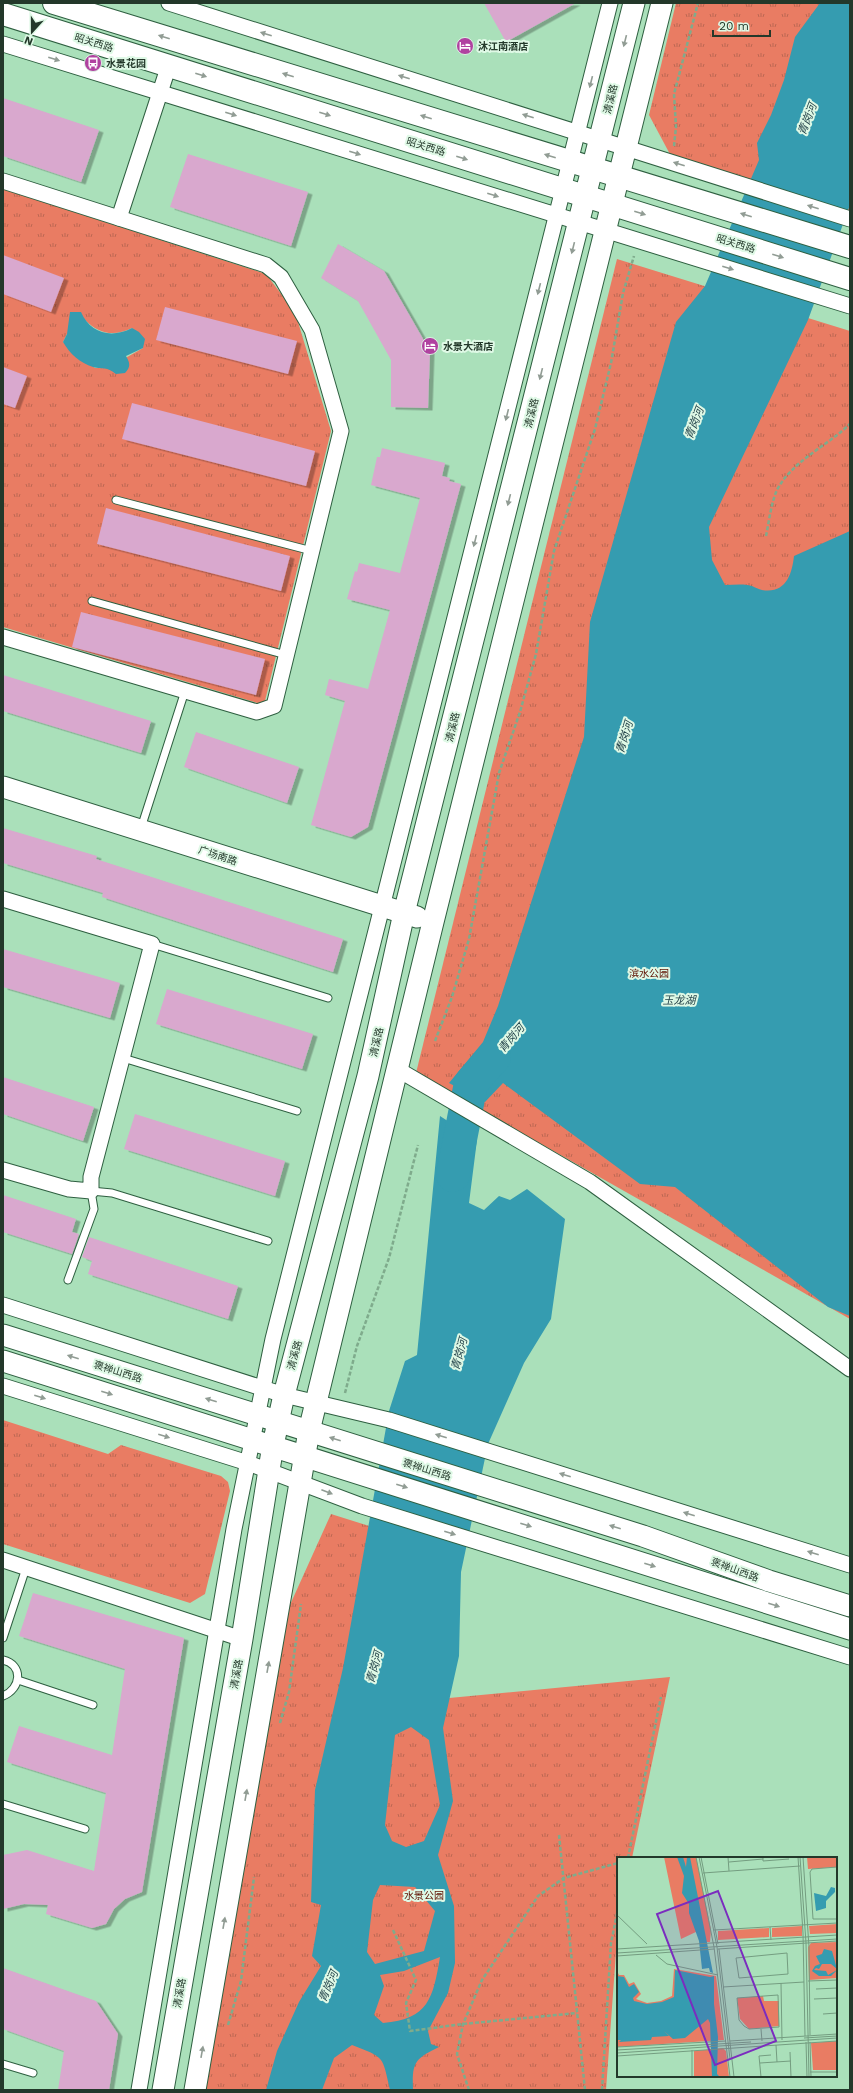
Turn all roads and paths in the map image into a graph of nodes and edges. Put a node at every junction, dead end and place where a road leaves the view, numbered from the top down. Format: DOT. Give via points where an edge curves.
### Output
graph roads {
  1 [pos="54,3"];
  2 [pos="169,3"];
  3 [pos="610,3"];
  4 [pos="634,3"];
  5 [pos="662,3"];
  6 [pos="698,3"];
  7 [pos="3,14"];
  8 [pos="3,44"];
  9 [pos="169,65"];
  10 [pos="160,92"];
  11 [pos="578,132"];
  12 [pos="600,139"];
  13 [pos="626,148"];
  14 [pos="571,162"];
  15 [pos="670,162"];
  16 [pos="593,169"];
  17 [pos="619,177"];
  18 [pos="3,181"];
  19 [pos="564,189"];
  20 [pos="586,196"];
  21 [pos="612,204"];
  22 [pos="557,215"];
  23 [pos="119,218"];
  24 [pos="850,219"];
  25 [pos="579,222"];
  26 [pos="606,230"];
  27 [pos="640,241"];
  28 [pos="850,247"];
  29 [pos="850,279"];
  30 [pos="847,305"];
  31 [pos="850,424"];
  32 [pos="116,500"];
  33 [pos="766,536"];
  34 [pos="312,551"];
  35 [pos="92,601"];
  36 [pos="3,637"];
  37 [pos="286,655"];
  38 [pos="185,691"];
  39 [pos="3,787"];
  40 [pos="141,830"];
  41 [pos="3,898"];
  42 [pos="382,906"];
  43 [pos="404,913"];
  44 [pos="433,922"];
  45 [pos="152,944"];
  46 [pos="328,998"];
  47 [pos="435,1041"];
  48 [pos="123,1058"];
  49 [pos="397,1069"];
  50 [pos="297,1111"];
  51 [pos="418,1145"];
  52 [pos="3,1170"];
  53 [pos="91,1191"];
  54 [pos="268,1241"];
  55 [pos="68,1280"];
  56 [pos="3,1305"];
  57 [pos="3,1335"];
  58 [pos="3,1361"];
  59 [pos="850,1369"];
  60 [pos="3,1386"];
  61 [pos="263,1389"];
  62 [pos="284,1395"];
  63 [pos="316,1403"];
  64 [pos="342,1409"];
  65 [pos="258,1415"];
  66 [pos="278,1421"];
  67 [pos="309,1431"];
  68 [pos="253,1439"];
  69 [pos="273,1445"];
  70 [pos="304,1455"];
  71 [pos="248,1463"];
  72 [pos="269,1470"];
  73 [pos="300,1482"];
  74 [pos="3,1560"];
  75 [pos="850,1565"];
  76 [pos="26,1568"];
  77 [pos="302,1600"];
  78 [pos="850,1606"];
  79 [pos="850,1629"];
  80 [pos="217,1630"];
  81 [pos="3,1638"];
  82 [pos="242,1639"];
  83 [pos="850,1657"];
  84 [pos="3,1660"];
  85 [pos="18,1680"];
  86 [pos="3,1696"];
  87 [pos="661,1697"];
  88 [pos="93,1705"];
  89 [pos="279,1729"];
  90 [pos="3,1804"];
  91 [pos="85,1829"];
  92 [pos="559,1835"];
  93 [pos="628,1857"];
  94 [pos="617,1863"];
  95 [pos="254,1873"];
  96 [pos="564,1878"];
  97 [pos="617,1913"];
  98 [pos="393,1930"];
  99 [pos="185,1962"];
  100 [pos="216,1968"];
  101 [pos="577,2013"];
  102 [pos="463,2024"];
  103 [pos="228,2026"];
  104 [pos="3,2064"];
  105 [pos="33,2073"];
  106 [pos="139,2090"];
  107 [pos="162,2090"];
  108 [pos="195,2090"];
  109 [pos="468,2090"];
  110 [pos="585,2090"];
  111 [pos="602,2090"];
  14 -- 1 [label="main road, one-way"];
  11 -- 2 [label="street, one-way"];
  3 -- 11 [label="street, one-way"];
  4 -- 12 [label="main road, 清溪路, one-way"];
  5 -- 13 [label="main road"];
  6 -- 15 [label="path" via="674,94 676,127"];
  7 -- 9 [label="main road, 昭关西路"];
  8 -- 10 [label="street, one-way"];
  9 -- 10 [label="street"];
  9 -- 19 [label="main road, 昭关西路, one-way"];
  10 -- 22 [label="street, one-way"];
  10 -- 23 [label="street"];
  11 -- 12 [label="street"];
  11 -- 14 [label="street"];
  12 -- 13 [label="street"];
  12 -- 16 [label="main road, 清溪路"];
  13 -- 15 [label="street"];
  13 -- 17 [label="main road"];
  14 -- 16 [label="main road"];
  14 -- 19 [label="street"];
  24 -- 15 [label="street, one-way"];
  16 -- 17 [label="main road"];
  16 -- 20 [label="main road, 清溪路"];
  17 -- 21 [label="main road"];
  28 -- 17 [label="main road, one-way"];
  18 -- 23 [label="street"];
  19 -- 20 [label="main road, 昭关西路"];
  19 -- 22 [label="street"];
  20 -- 21 [label="main road, 昭关西路"];
  20 -- 25 [label="main road, 清溪路"];
  21 -- 26 [label="main road"];
  21 -- 29 [label="main road, 昭关西路, one-way"];
  22 -- 25 [label="street"];
  22 -- 42 [label="street, one-way"];
  23 -- 34 [label="street" via="266,265 282,277 312,330 341,431"];
  25 -- 26 [label="street"];
  25 -- 43 [label="main road, 清溪路, one-way"];
  26 -- 27 [label="street"];
  26 -- 44 [label="main road"];
  27 -- 30 [label="street, one-way"];
  27 -- 47 [label="path" via="623,293 611,363 595,430 554,551 536,654 499,773 469,939"];
  31 -- 33 [label="path" via="788,474 777,491"];
  32 -- 34 [label="lane"];
  34 -- 37 [label="street"];
  35 -- 37 [label="lane"];
  36 -- 38 [label="street"];
  37 -- 38 [label="street" via="274,706 257,712"];
  38 -- 40 [label="lane"];
  39 -- 40 [label="main road, 广场南路"];
  40 -- 42 [label="main road, 广场南路"];
  41 -- 45 [label="street"];
  42 -- 43 [label="main road, 广场南路"];
  42 -- 61 [label="street" via="273,1339"];
  43 -- 44 [label="main road, 广场南路"];
  43 -- 62 [label="main road, 清溪路" via="368,1076"];
  44 -- 49 [label="main road"];
  45 -- 46 [label="lane"];
  45 -- 48 [label="street"];
  48 -- 50 [label="lane"];
  48 -- 53 [label="street" via="91,1177"];
  49 -- 59 [label="street" via="590,1182"];
  49 -- 63 [label="main road"];
  51 -- 64 [label="path" via="389,1258 357,1346"];
  52 -- 53 [label="street" via="69,1189"];
  53 -- 54 [label="lane" via="112,1192"];
  53 -- 55 [label="lane" via="94,1209"];
  56 -- 61 [label="street"];
  65 -- 57 [label="main road, 褒禅山西路, one-way"];
  58 -- 68 [label="main road, one-way"];
  60 -- 71 [label="street, one-way"];
  61 -- 62 [label="street"];
  61 -- 65 [label="street"];
  62 -- 63 [label="street"];
  62 -- 66 [label="main road, 清溪路"];
  63 -- 64 [label="street"];
  63 -- 67 [label="main road"];
  75 -- 64 [label="street, one-way" via="390,1420"];
  65 -- 66 [label="main road, 褒禅山西路"];
  65 -- 68 [label="street"];
  66 -- 67 [label="main road, 褒禅山西路"];
  66 -- 69 [label="main road, 清溪路"];
  67 -- 70 [label="main road"];
  78 -- 67 [label="main road, 褒禅山西路, one-way" via="769,1581 643,1536"];
  68 -- 69 [label="main road"];
  68 -- 71 [label="street"];
  69 -- 70 [label="main road"];
  69 -- 72 [label="main road, 清溪路"];
  70 -- 73 [label="main road"];
  70 -- 79 [label="main road, one-way"];
  71 -- 72 [label="street"];
  71 -- 80 [label="street"];
  72 -- 73 [label="street"];
  72 -- 82 [label="main road, 清溪路"];
  73 -- 83 [label="street, one-way" via="362,1506"];
  100 -- 73 [label="main road, one-way"];
  74 -- 76 [label="street"];
  76 -- 80 [label="street"];
  76 -- 81 [label="lane"];
  77 -- 89 [label="path" via="289,1692"];
  80 -- 82 [label="street"];
  80 -- 106 [label="street"];
  82 -- 99 [label="main road, 清溪路"];
  84 -- 85 [label="lane" via="16,1668"];
  85 -- 86 [label="lane" via="14,1690"];
  85 -- 88 [label="lane"];
  87 -- 93 [label="path"];
  90 -- 91 [label="lane"];
  92 -- 96 [label="path"];
  94 -- 96 [label="path"];
  95 -- 103 [label="path" via="241,1981"];
  96 -- 101 [label="path"];
  96 -- 102 [label="path" via="538,1896 482,1980"];
  97 -- 111 [label="path" via="611,1943"];
  98 -- 102 [label="path" via="416,1980 406,2003 410,2032"];
  99 -- 100 [label="main road"];
  99 -- 107 [label="main road, 清溪路"];
  108 -- 100 [label="main road, one-way"];
  101 -- 102 [label="path"];
  101 -- 110 [label="path"];
  102 -- 109 [label="path" via="457,2054"];
  104 -- 105 [label="lane"];
}
